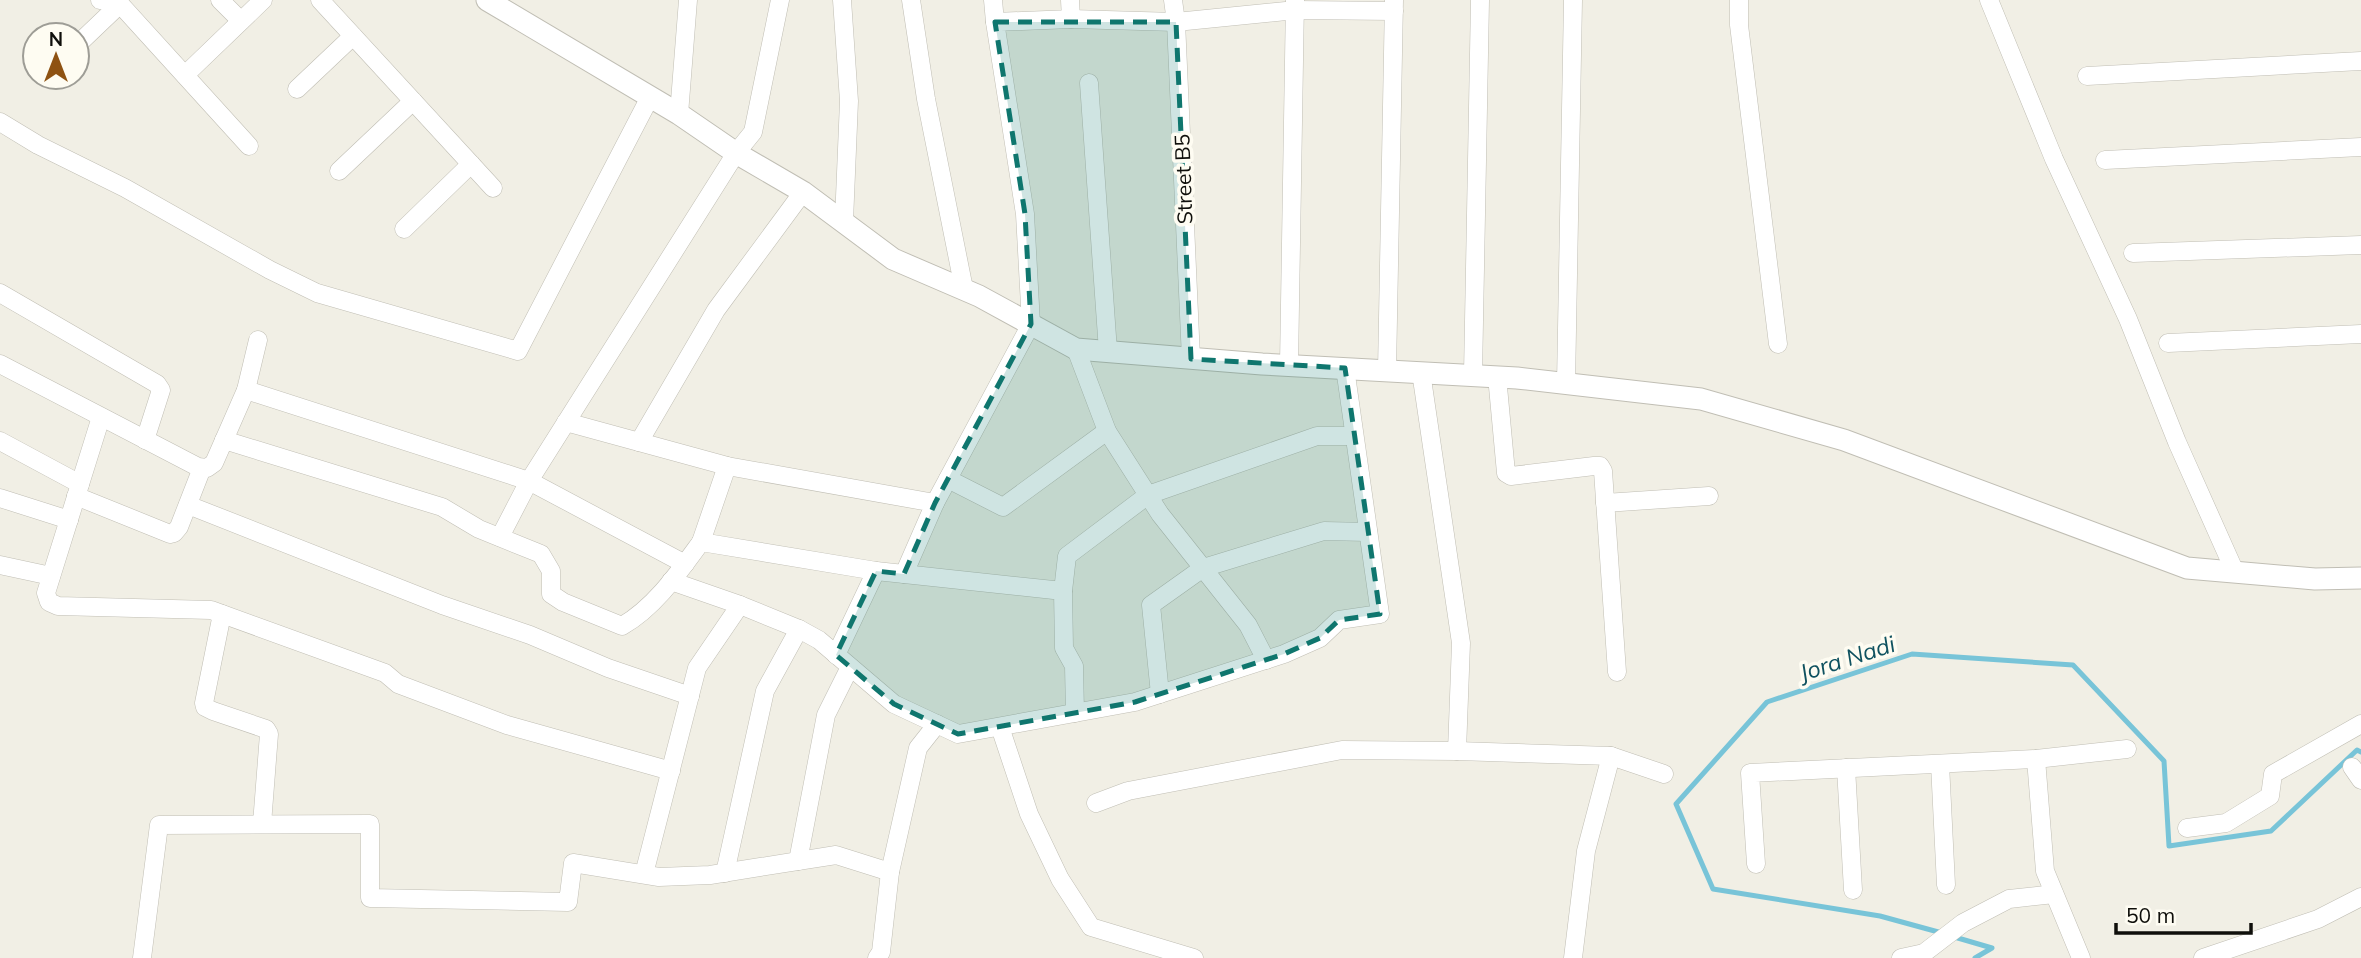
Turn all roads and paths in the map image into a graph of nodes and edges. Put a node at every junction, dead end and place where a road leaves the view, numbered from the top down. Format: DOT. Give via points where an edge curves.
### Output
graph roads {
  1 [pos="100,0"];
  2 [pos="220,0"];
  3 [pos="263,0"];
  4 [pos="320,0"];
  5 [pos="487,0"];
  6 [pos="688,0"];
  7 [pos="780,0"];
  8 [pos="842,0"];
  9 [pos="911,0"];
  10 [pos="993,0"];
  11 [pos="1070,0"];
  12 [pos="1173,0"];
  13 [pos="1480,0"];
  14 [pos="1573,0"];
  15 [pos="1739,0"];
  16 [pos="1989,0"];
  17 [pos="120,4"];
  18 [pos="1296,5"];
  19 [pos="1394,6"];
  20 [pos="1237,8"];
  21 [pos="1071,19"];
  22 [pos="241,21"];
  23 [pos="995,22"];
  24 [pos="1176,22"];
  25 [pos="91,32"];
  26 [pos="353,36"];
  27 [pos="2361,61"];
  28 [pos="185,75"];
  29 [pos="2087,76"];
  30 [pos="1089,83"];
  31 [pos="297,89"];
  32 [pos="650,97"];
  33 [pos="413,101"];
  34 [pos="679,114"];
  35 [pos="0,122"];
  36 [pos="249,146"];
  37 [pos="2361,147"];
  38 [pos="736,153"];
  39 [pos="2105,160"];
  40 [pos="471,164"];
  41 [pos="339,171"];
  42 [pos="493,188"];
  43 [pos="803,192"];
  44 [pos="844,221"];
  45 [pos="404,229"];
  46 [pos="2361,245"];
  47 [pos="2133,253"];
  48 [pos="964,289"];
  49 [pos="0,293"];
  50 [pos="1031,324"];
  51 [pos="2361,334"];
  52 [pos="258,340"];
  53 [pos="2168,343"];
  54 [pos="1778,344"];
  55 [pos="1076,349"];
  56 [pos="1108,351"];
  57 [pos="1191,359"];
  58 [pos="0,364"];
  59 [pos="1289,365"];
  60 [pos="1345,368"];
  61 [pos="1387,370"];
  62 [pos="1421,372"];
  63 [pos="1473,375"];
  64 [pos="1497,376"];
  65 [pos="1566,384"];
  66 [pos="246,390"];
  67 [pos="101,417"];
  68 [pos="566,422"];
  69 [pos="1107,431"];
  70 [pos="1354,436"];
  71 [pos="145,440"];
  72 [pos="224,440"];
  73 [pos="0,441"];
  74 [pos="639,442"];
  75 [pos="727,466"];
  76 [pos="202,468"];
  77 [pos="948,480"];
  78 [pos="530,481"];
  79 [pos="78,490"];
  80 [pos="1148,495"];
  81 [pos="1709,496"];
  82 [pos="0,498"];
  83 [pos="934,503"];
  84 [pos="1605,503"];
  85 [pos="188,505"];
  86 [pos="69,520"];
  87 [pos="1368,532"];
  88 [pos="500,537"];
  89 [pos="701,542"];
  90 [pos="685,564"];
  91 [pos="0,565"];
  92 [pos="1203,568"];
  93 [pos="876,571"];
  94 [pos="2235,572"];
  95 [pos="904,574"];
  96 [pos="51,576"];
  97 [pos="2361,578"];
  98 [pos="671,581"];
  99 [pos="1063,590"];
  100 [pos="740,605"];
  101 [pos="222,614"];
  102 [pos="799,629"];
  103 [pos="1266,660"];
  104 [pos="843,661"];
  105 [pos="1618,672"];
  106 [pos="1160,694"];
  107 [pos="690,696"];
  108 [pos="1075,713"];
  109 [pos="937,724"];
  110 [pos="2361,724"];
  111 [pos="1000,727"];
  112 [pos="2127,749"];
  113 [pos="1457,751"];
  114 [pos="1611,756"];
  115 [pos="2036,760"];
  116 [pos="1940,764"];
  117 [pos="1846,768"];
  118 [pos="671,771"];
  119 [pos="1664,774"];
  120 [pos="1096,803"];
  121 [pos="262,824"];
  122 [pos="2188,828"];
  123 [pos="798,861"];
  124 [pos="1756,864"];
  125 [pos="890,872"];
  126 [pos="725,873"];
  127 [pos="644,874"];
  128 [pos="1946,885"];
  129 [pos="1853,890"];
  130 [pos="2054,894"];
  131 [pos="2361,897"];
  132 [pos="884,956"];
  133 [pos="142,958"];
  134 [pos="1194,958"];
  135 [pos="1573,958"];
  136 [pos="1901,958"];
  137 [pos="2081,958"];
  138 [pos="2203,958"];
  1 -- 17 [label="street"];
  2 -- 22 [label="street"];
  3 -- 22 [label="street"];
  4 -- 26 [label="street"];
  5 -- 32 [label="street"];
  6 -- 34 [label="street"];
  7 -- 38 [label="street" via="753,132"];
  8 -- 44 [label="street" via="849,101"];
  9 -- 48 [label="street"];
  10 -- 23 [label="street"];
  11 -- 21 [label="street"];
  12 -- 24 [label="street, Street B5"];
  13 -- 63 [label="street"];
  14 -- 65 [label="street"];
  15 -- 54 [label="street"];
  16 -- 94 [label="street" via="2053,159 2128,319"];
  17 -- 25 [label="street"];
  17 -- 28 [label="street"];
  18 -- 19 [label="street"];
  18 -- 20 [label="street"];
  18 -- 59 [label="street"];
  19 -- 61 [label="street"];
  20 -- 24 [label="street"];
  21 -- 23 [label="street"];
  21 -- 24 [label="street"];
  22 -- 28 [label="street"];
  23 -- 50 [label="street" via="1024,214"];
  24 -- 57 [label="street, Street B5"];
  26 -- 31 [label="street"];
  26 -- 33 [label="street"];
  27 -- 29 [label="street"];
  28 -- 36 [label="street"];
  30 -- 56 [label="street"];
  32 -- 34 [label="street"];
  32 -- 35 [label="street" via="519,351 317,293"];
  33 -- 40 [label="street"];
  33 -- 41 [label="street"];
  34 -- 38 [label="street"];
  37 -- 39 [label="street"];
  38 -- 43 [label="street"];
  38 -- 68 [label="street"];
  40 -- 42 [label="street"];
  40 -- 45 [label="street"];
  43 -- 44 [label="street"];
  43 -- 74 [label="street" via="716,310"];
  44 -- 48 [label="street" via="892,259"];
  46 -- 47 [label="street"];
  48 -- 50 [label="street"];
  49 -- 71 [label="street" via="157,384 161,390"];
  50 -- 55 [label="street"];
  50 -- 77 [label="street"];
  51 -- 53 [label="street"];
  52 -- 66 [label="street"];
  55 -- 56 [label="street"];
  55 -- 69 [label="street"];
  56 -- 57 [label="street"];
  57 -- 59 [label="street"];
  58 -- 67 [label="street"];
  59 -- 60 [label="street"];
  60 -- 61 [label="street"];
  60 -- 70 [label="street"];
  61 -- 62 [label="street"];
  62 -- 63 [label="street"];
  62 -- 113 [label="street" via="1461,643"];
  63 -- 64 [label="street"];
  64 -- 65 [label="street"];
  64 -- 84 [label="street" via="1506,473 1600,466"];
  65 -- 94 [label="street" via="1701,399 1844,440 2187,568"];
  66 -- 72 [label="street"];
  66 -- 78 [label="street"];
  67 -- 71 [label="street"];
  67 -- 79 [label="street"];
  68 -- 74 [label="street"];
  68 -- 78 [label="street"];
  69 -- 77 [label="street" via="1003,507"];
  69 -- 80 [label="street"];
  70 -- 80 [label="street" via="1317,436"];
  70 -- 87 [label="street"];
  71 -- 76 [label="street"];
  72 -- 76 [label="street" via="214,463"];
  72 -- 88 [label="street" via="442,507"];
  73 -- 79 [label="street"];
  74 -- 75 [label="street"];
  75 -- 83 [label="street"];
  75 -- 89 [label="street"];
  76 -- 85 [label="street"];
  77 -- 83 [label="street"];
  78 -- 88 [label="street"];
  78 -- 90 [label="street"];
  79 -- 85 [label="street" via="170,534 179,527"];
  79 -- 86 [label="street"];
  80 -- 92 [label="street"];
  80 -- 99 [label="street" via="1068,556"];
  81 -- 84 [label="street"];
  82 -- 86 [label="street"];
  83 -- 95 [label="street"];
  84 -- 105 [label="street"];
  85 -- 107 [label="street"];
  86 -- 96 [label="street"];
  87 -- 92 [label="street" via="1324,531"];
  87 -- 103 [label="street" via="1380,614 1339,620 1320,638"];
  88 -- 98 [label="street" via="541,554 551,571 551,594 622,626"];
  89 -- 90 [label="street"];
  89 -- 93 [label="street"];
  90 -- 98 [label="street"];
  91 -- 96 [label="street"];
  92 -- 103 [label="street" via="1248,625"];
  92 -- 106 [label="street" via="1151,606"];
  93 -- 95 [label="street"];
  93 -- 104 [label="street"];
  94 -- 97 [label="street"];
  95 -- 99 [label="street"];
  96 -- 101 [label="street" via="46,593 58,606"];
  98 -- 100 [label="street"];
  99 -- 108 [label="street" via="1065,648 1074,666"];
  100 -- 102 [label="street"];
  100 -- 107 [label="street" via="697,668"];
  101 -- 118 [label="street" via="385,673 398,684 506,724"];
  101 -- 121 [label="street" via="204,703 269,734"];
  102 -- 104 [label="street"];
  102 -- 126 [label="street" via="765,691"];
  103 -- 106 [label="street"];
  104 -- 109 [label="street" via="894,704"];
  104 -- 123 [label="street" via="826,715"];
  106 -- 108 [label="street"];
  107 -- 118 [label="street"];
  108 -- 111 [label="street"];
  109 -- 111 [label="street" via="958,734"];
  109 -- 125 [label="street" via="918,748"];
  110 -- 122 [label="street" via="2273,774 2270,796 2248,810 2226,823"];
  111 -- 134 [label="street" via="1029,814 1060,878 1091,927"];
  112 -- 115 [label="street"];
  113 -- 114 [label="street"];
  113 -- 120 [label="street" via="1342,750 1128,791"];
  114 -- 119 [label="street"];
  114 -- 135 [label="street" via="1587,850"];
  115 -- 116 [label="street"];
  115 -- 130 [label="street" via="2045,872"];
  116 -- 117 [label="street"];
  116 -- 128 [label="street"];
  117 -- 124 [label="street" via="1750,773"];
  117 -- 129 [label="street"];
  118 -- 127 [label="street"];
  121 -- 127 [label="street" via="370,824 370,898 568,902 573,863"];
  121 -- 133 [label="street" via="159,825"];
  123 -- 125 [label="street" via="836,855"];
  123 -- 126 [label="street"];
  125 -- 132 [label="street"];
  126 -- 127 [label="street"];
  130 -- 136 [label="street" via="2009,899 1987,908 1924,953"];
  130 -- 137 [label="street"];
  131 -- 138 [label="street" via="2318,919"];
}
